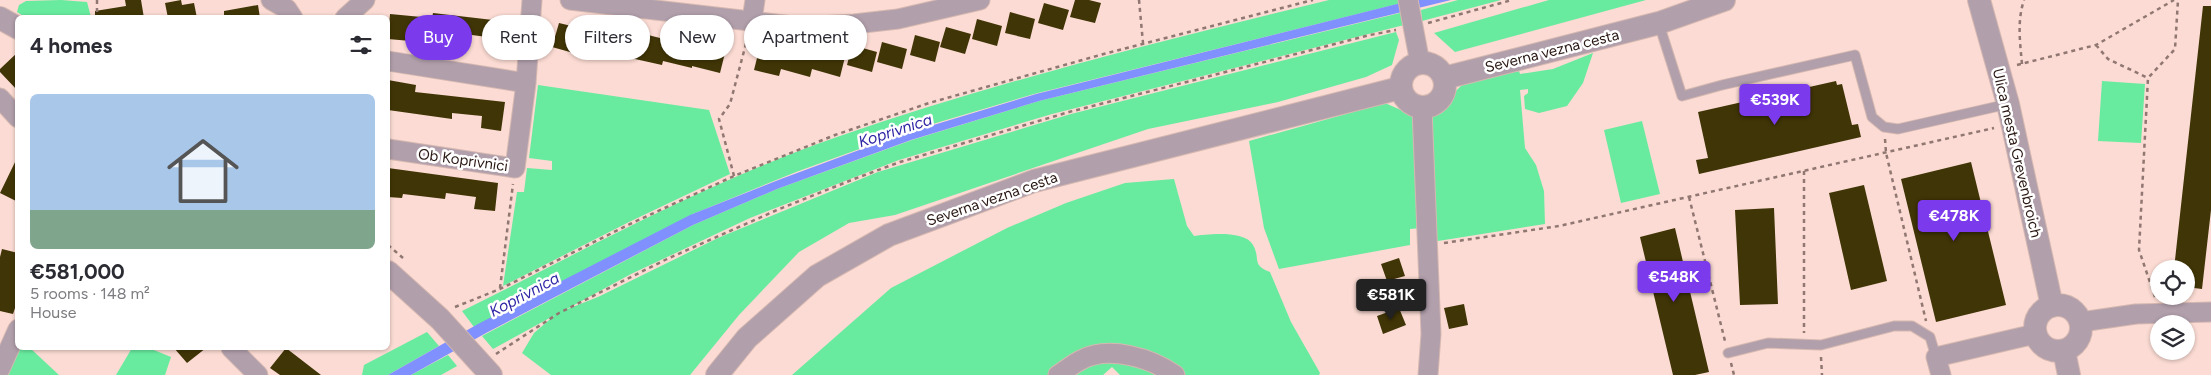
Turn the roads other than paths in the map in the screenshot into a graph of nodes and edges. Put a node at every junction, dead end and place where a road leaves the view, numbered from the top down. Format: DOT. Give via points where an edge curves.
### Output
graph roads {
  1 [pos="271,0"];
  2 [pos="366,0"];
  3 [pos="532,0"];
  4 [pos="570,0"];
  5 [pos="756,0"];
  6 [pos="980,0"];
  7 [pos="1408,0"];
  8 [pos="1724,0"];
  9 [pos="1979,0"];
  10 [pos="291,15"];
  11 [pos="348,15"];
  12 [pos="753,15"];
  13 [pos="0,18"];
  14 [pos="744,19"];
  15 [pos="867,23"];
  16 [pos="1659,23"];
  17 [pos="15,26"];
  18 [pos="390,61"];
  19 [pos="1420,63"];
  20 [pos="1444,78"];
  21 [pos="526,83"];
  22 [pos="1400,88"];
  23 [pos="0,98"];
  24 [pos="2008,104"];
  25 [pos="1422,108"];
  26 [pos="15,115"];
  27 [pos="390,150"];
  28 [pos="390,273"];
  29 [pos="2052,306"];
  30 [pos="2211,312"];
  31 [pos="2081,322"];
  32 [pos="2035,334"];
  33 [pos="15,335"];
  34 [pos="233,350"];
  35 [pos="2064,351"];
  36 [pos="1728,353"];
  37 [pos="1938,366"];
  38 [pos="0,367"];
  39 [pos="486,369"];
  40 [pos="258,375"];
  41 [pos="717,375"];
  42 [pos="1058,375"];
  43 [pos="1175,375"];
  44 [pos="1428,375"];
  45 [pos="2069,375"];
  1 -- 10 [label="street"];
  2 -- 11 [label="street"];
  3 -- 21 [label="street, Ob Koprivnici"];
  4 -- 14 [label="street"];
  5 -- 12 [label="street"];
  6 -- 15 [label="street" via="898,19"];
  7 -- 19 [label="street"];
  8 -- 16 [label="street, Severna vezna cesta"];
  9 -- 24 [label="street, Ulica mesta Grevenbroich"];
  13 -- 17 [label="street"];
  16 -- 20 [label="street, Severna vezna cesta"];
  16 -- 24 [label="lane" via="1682,96 1855,56 1872,117 1884,127 1898,129"];
  18 -- 21 [label="street"];
  19 -- 20 [label="street" via="1435,66"];
  19 -- 22 [label="street" via="1407,68"];
  20 -- 25 [label="street" via="1444,93 1440,100"];
  21 -- 27 [label="street, Ob Koprivnici" via="515,168"];
  22 -- 25 [label="street" via="1406,101"];
  22 -- 41 [label="street, Severna vezna cesta" via="1034,181 889,235 817,276 747,338"];
  23 -- 26 [label="street"];
  24 -- 29 [label="street, Ulica mesta Grevenbroich"];
  25 -- 44 [label="street" via="1429,245 1431,334"];
  28 -- 39 [label="street" via="445,314"];
  29 -- 31 [label="street" via="2066,306 2078,315"];
  29 -- 32 [label="street" via="2040,314 2034,327"];
  30 -- 31 [label="street" via="2136,314"];
  31 -- 35 [label="street" via="2080,337"];
  32 -- 35 [label="street" via="2049,350"];
  32 -- 37 [label="street"];
  33 -- 38 [label="street"];
  34 -- 40 [label="street"];
  35 -- 45 [label="street"];
  36 -- 37 [label="lane" via="1768,343 1821,345 1894,326 1912,326 1930,337"];
  42 -- 43 [label="street" via="1083,359 1103,354 1124,354 1151,362"];
}
